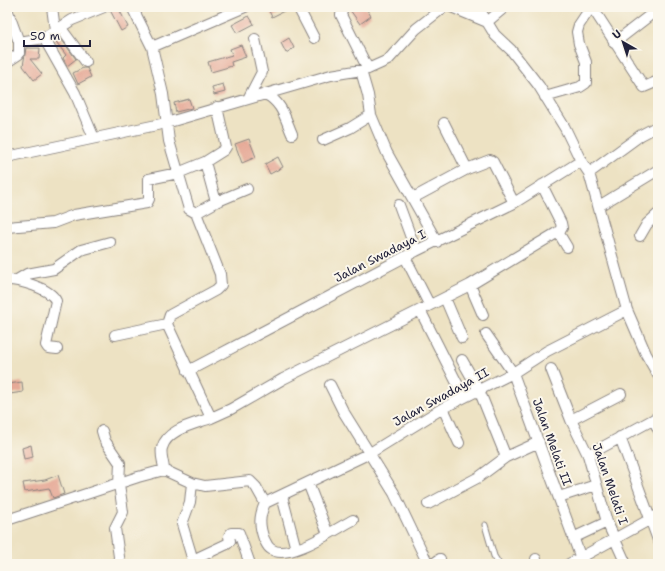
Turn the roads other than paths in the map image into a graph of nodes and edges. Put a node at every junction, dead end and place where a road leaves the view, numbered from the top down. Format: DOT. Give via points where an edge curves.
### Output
graph roads {
  1 [pos="52,7"];
  2 [pos="104,7"];
  3 [pos="132,7"];
  4 [pos="298,7"];
  5 [pos="342,7"];
  6 [pos="444,7"];
  7 [pos="451,7"];
  8 [pos="478,7"];
  9 [pos="505,7"];
  10 [pos="592,7"];
  11 [pos="242,8"];
  12 [pos="7,9"];
  13 [pos="658,9"];
  14 [pos="487,22"];
  15 [pos="57,28"];
  16 [pos="44,38"];
  17 [pos="314,38"];
  18 [pos="255,39"];
  19 [pos="19,42"];
  20 [pos="614,43"];
  21 [pos="152,47"];
  22 [pos="7,62"];
  23 [pos="86,62"];
  24 [pos="364,70"];
  25 [pos="658,82"];
  26 [pos="265,94"];
  27 [pos="545,96"];
  28 [pos="248,98"];
  29 [pos="217,107"];
  30 [pos="371,115"];
  31 [pos="166,123"];
  32 [pos="444,123"];
  33 [pos="658,126"];
  34 [pos="292,134"];
  35 [pos="94,138"];
  36 [pos="323,140"];
  37 [pos="7,157"];
  38 [pos="581,161"];
  39 [pos="205,162"];
  40 [pos="467,169"];
  41 [pos="658,171"];
  42 [pos="178,173"];
  43 [pos="589,173"];
  44 [pos="542,185"];
  45 [pos="247,189"];
  46 [pos="413,198"];
  47 [pos="216,202"];
  48 [pos="514,203"];
  49 [pos="399,205"];
  50 [pos="599,206"];
  51 [pos="196,213"];
  52 [pos="658,214"];
  53 [pos="7,227"];
  54 [pos="558,232"];
  55 [pos="640,236"];
  56 [pos="110,242"];
  57 [pos="436,242"];
  58 [pos="567,247"];
  59 [pos="416,251"];
  60 [pos="405,257"];
  61 [pos="12,280"];
  62 [pos="470,285"];
  63 [pos="445,298"];
  64 [pos="429,304"];
  65 [pos="420,310"];
  66 [pos="627,310"];
  67 [pos="483,316"];
  68 [pos="167,324"];
  69 [pos="486,334"];
  70 [pos="116,335"];
  71 [pos="462,338"];
  72 [pos="57,349"];
  73 [pos="462,360"];
  74 [pos="551,369"];
  75 [pos="188,371"];
  76 [pos="513,372"];
  77 [pos="658,375"];
  78 [pos="330,385"];
  79 [pos="479,390"];
  80 [pos="622,394"];
  81 [pos="464,397"];
  82 [pos="443,408"];
  83 [pos="211,418"];
  84 [pos="571,420"];
  85 [pos="657,422"];
  86 [pos="102,431"];
  87 [pos="620,437"];
  88 [pos="539,442"];
  89 [pos="460,443"];
  90 [pos="370,453"];
  91 [pos="588,455"];
  92 [pos="506,457"];
  93 [pos="164,470"];
  94 [pos="192,483"];
  95 [pos="119,484"];
  96 [pos="308,484"];
  97 [pos="596,485"];
  98 [pos="282,496"];
  99 [pos="559,497"];
  100 [pos="265,503"];
  101 [pos="428,504"];
  102 [pos="654,518"];
  103 [pos="7,520"];
  104 [pos="353,520"];
  105 [pos="607,522"];
  106 [pos="485,525"];
  107 [pos="328,534"];
  108 [pos="573,538"];
  109 [pos="615,538"];
  110 [pos="658,540"];
  111 [pos="296,550"];
  112 [pos="582,561"];
  113 [pos="193,562"];
  114 [pos="120,564"];
  115 [pos="250,564"];
  116 [pos="428,564"];
  117 [pos="498,564"];
  118 [pos="569,564"];
  119 [pos="626,564"];
  1 -- 15 [label="street"];
  2 -- 15 [label="street"];
  3 -- 21 [label="street"];
  4 -- 17 [label="street"];
  5 -- 24 [label="street" via="341,15"];
  6 -- 24 [label="street" via="416,29 388,60"];
  7 -- 14 [label="street"];
  8 -- 14 [label="street"];
  9 -- 14 [label="street"];
  10 -- 20 [label="street"];
  10 -- 27 [label="street" via="577,32 586,62 586,83"];
  11 -- 21 [label="street"];
  12 -- 19 [label="street"];
  13 -- 20 [label="street"];
  14 -- 27 [label="street" via="526,68"];
  15 -- 16 [label="street"];
  15 -- 23 [label="street"];
  16 -- 19 [label="street"];
  16 -- 35 [label="street" via="75,93"];
  18 -- 28 [label="street" via="262,72"];
  19 -- 22 [label="street" via="19,54"];
  20 -- 25 [label="street" via="644,87"];
  21 -- 31 [label="street"];
  24 -- 26 [label="street" via="331,75"];
  24 -- 30 [label="street"];
  26 -- 28 [label="street"];
  26 -- 34 [label="street" via="280,106"];
  27 -- 38 [label="street" via="566,128"];
  28 -- 29 [label="street"];
  29 -- 31 [label="street"];
  29 -- 39 [label="street" via="226,147"];
  30 -- 36 [label="street"];
  30 -- 46 [label="street" via="387,153"];
  31 -- 35 [label="street"];
  31 -- 42 [label="street"];
  32 -- 40 [label="street"];
  33 -- 43 [label="street" via="641,135"];
  35 -- 37 [label="street"];
  38 -- 43 [label="street"];
  38 -- 44 [label="street, Jalan Swadaya I"];
  39 -- 42 [label="street"];
  39 -- 47 [label="street"];
  40 -- 46 [label="street"];
  40 -- 48 [label="street" via="490,160 493,162"];
  41 -- 50 [label="street"];
  42 -- 51 [label="street" via="189,209"];
  42 -- 53 [label="street" via="149,179 147,203 74,215 53,223"];
  43 -- 50 [label="street"];
  44 -- 48 [label="street, Jalan Swadaya I"];
  44 -- 54 [label="street" via="561,222 562,228"];
  45 -- 47 [label="street"];
  46 -- 57 [label="street"];
  47 -- 51 [label="street"];
  48 -- 57 [label="street, Jalan Swadaya I"];
  49 -- 59 [label="street"];
  50 -- 66 [label="street"];
  51 -- 68 [label="street" via="220,274 221,285 170,316"];
  52 -- 55 [label="street" via="647,224"];
  54 -- 58 [label="street"];
  54 -- 62 [label="street"];
  56 -- 61 [label="street" via="81,250 54,269 27,274"];
  57 -- 59 [label="street, Jalan Swadaya I"];
  59 -- 60 [label="street, Jalan Swadaya I"];
  60 -- 64 [label="street"];
  60 -- 75 [label="street, Jalan Swadaya I"];
  61 -- 72 [label="street" via="45,290 54,296 56,300 46,345 48,348"];
  62 -- 63 [label="street"];
  62 -- 67 [label="street"];
  63 -- 64 [label="street"];
  63 -- 71 [label="street"];
  64 -- 65 [label="street"];
  65 -- 81 [label="street"];
  65 -- 83 [label="street"];
  66 -- 76 [label="street, Jalan Swadaya II" via="547,351"];
  66 -- 77 [label="street"];
  68 -- 70 [label="street"];
  68 -- 75 [label="street"];
  69 -- 76 [label="street, Jalan Melati II"];
  73 -- 79 [label="street"];
  74 -- 84 [label="street, Jalan Melati I"];
  75 -- 83 [label="street"];
  76 -- 79 [label="street, Jalan Swadaya II"];
  76 -- 88 [label="street, Jalan Melati II"];
  78 -- 90 [label="street"];
  79 -- 81 [label="street, Jalan Swadaya II"];
  79 -- 92 [label="street"];
  80 -- 84 [label="street"];
  81 -- 82 [label="street, Jalan Swadaya II"];
  82 -- 89 [label="street"];
  82 -- 90 [label="street, Jalan Swadaya II"];
  83 -- 93 [label="street" via="180,429 167,438 161,449"];
  84 -- 91 [label="street, Jalan Melati I"];
  85 -- 87 [label="street"];
  86 -- 95 [label="street" via="105,441 120,463"];
  87 -- 91 [label="street"];
  87 -- 102 [label="street"];
  88 -- 92 [label="street"];
  88 -- 99 [label="street, Jalan Melati II"];
  90 -- 96 [label="street, Jalan Swadaya II"];
  90 -- 116 [label="street" via="394,493"];
  91 -- 97 [label="street, Jalan Melati I"];
  92 -- 101 [label="street" via="479,477"];
  93 -- 94 [label="street"];
  93 -- 95 [label="street"];
  94 -- 100 [label="street" via="205,486 250,481"];
  94 -- 113 [label="street" via="190,502 182,524"];
  95 -- 103 [label="street"];
  95 -- 114 [label="street" via="123,512 115,528"];
  96 -- 98 [label="street, Jalan Swadaya II"];
  96 -- 107 [label="street"];
  97 -- 99 [label="street"];
  97 -- 105 [label="street, Jalan Melati I"];
  98 -- 100 [label="street, Jalan Swadaya II"];
  98 -- 111 [label="street"];
  99 -- 108 [label="street, Jalan Melati II"];
  100 -- 111 [label="street" via="259,524 270,549 284,553"];
  102 -- 109 [label="street"];
  102 -- 110 [label="street"];
  104 -- 107 [label="street"];
  105 -- 108 [label="street"];
  105 -- 109 [label="street, Jalan Melati I"];
  106 -- 117 [label="lane"];
  107 -- 111 [label="street"];
  108 -- 112 [label="street, Jalan Melati II"];
  109 -- 112 [label="street"];
  109 -- 119 [label="street, Jalan Melati I"];
  112 -- 118 [label="street"];
  113 -- 115 [label="street" via="210,550 227,544 231,533 239,534"];
}
